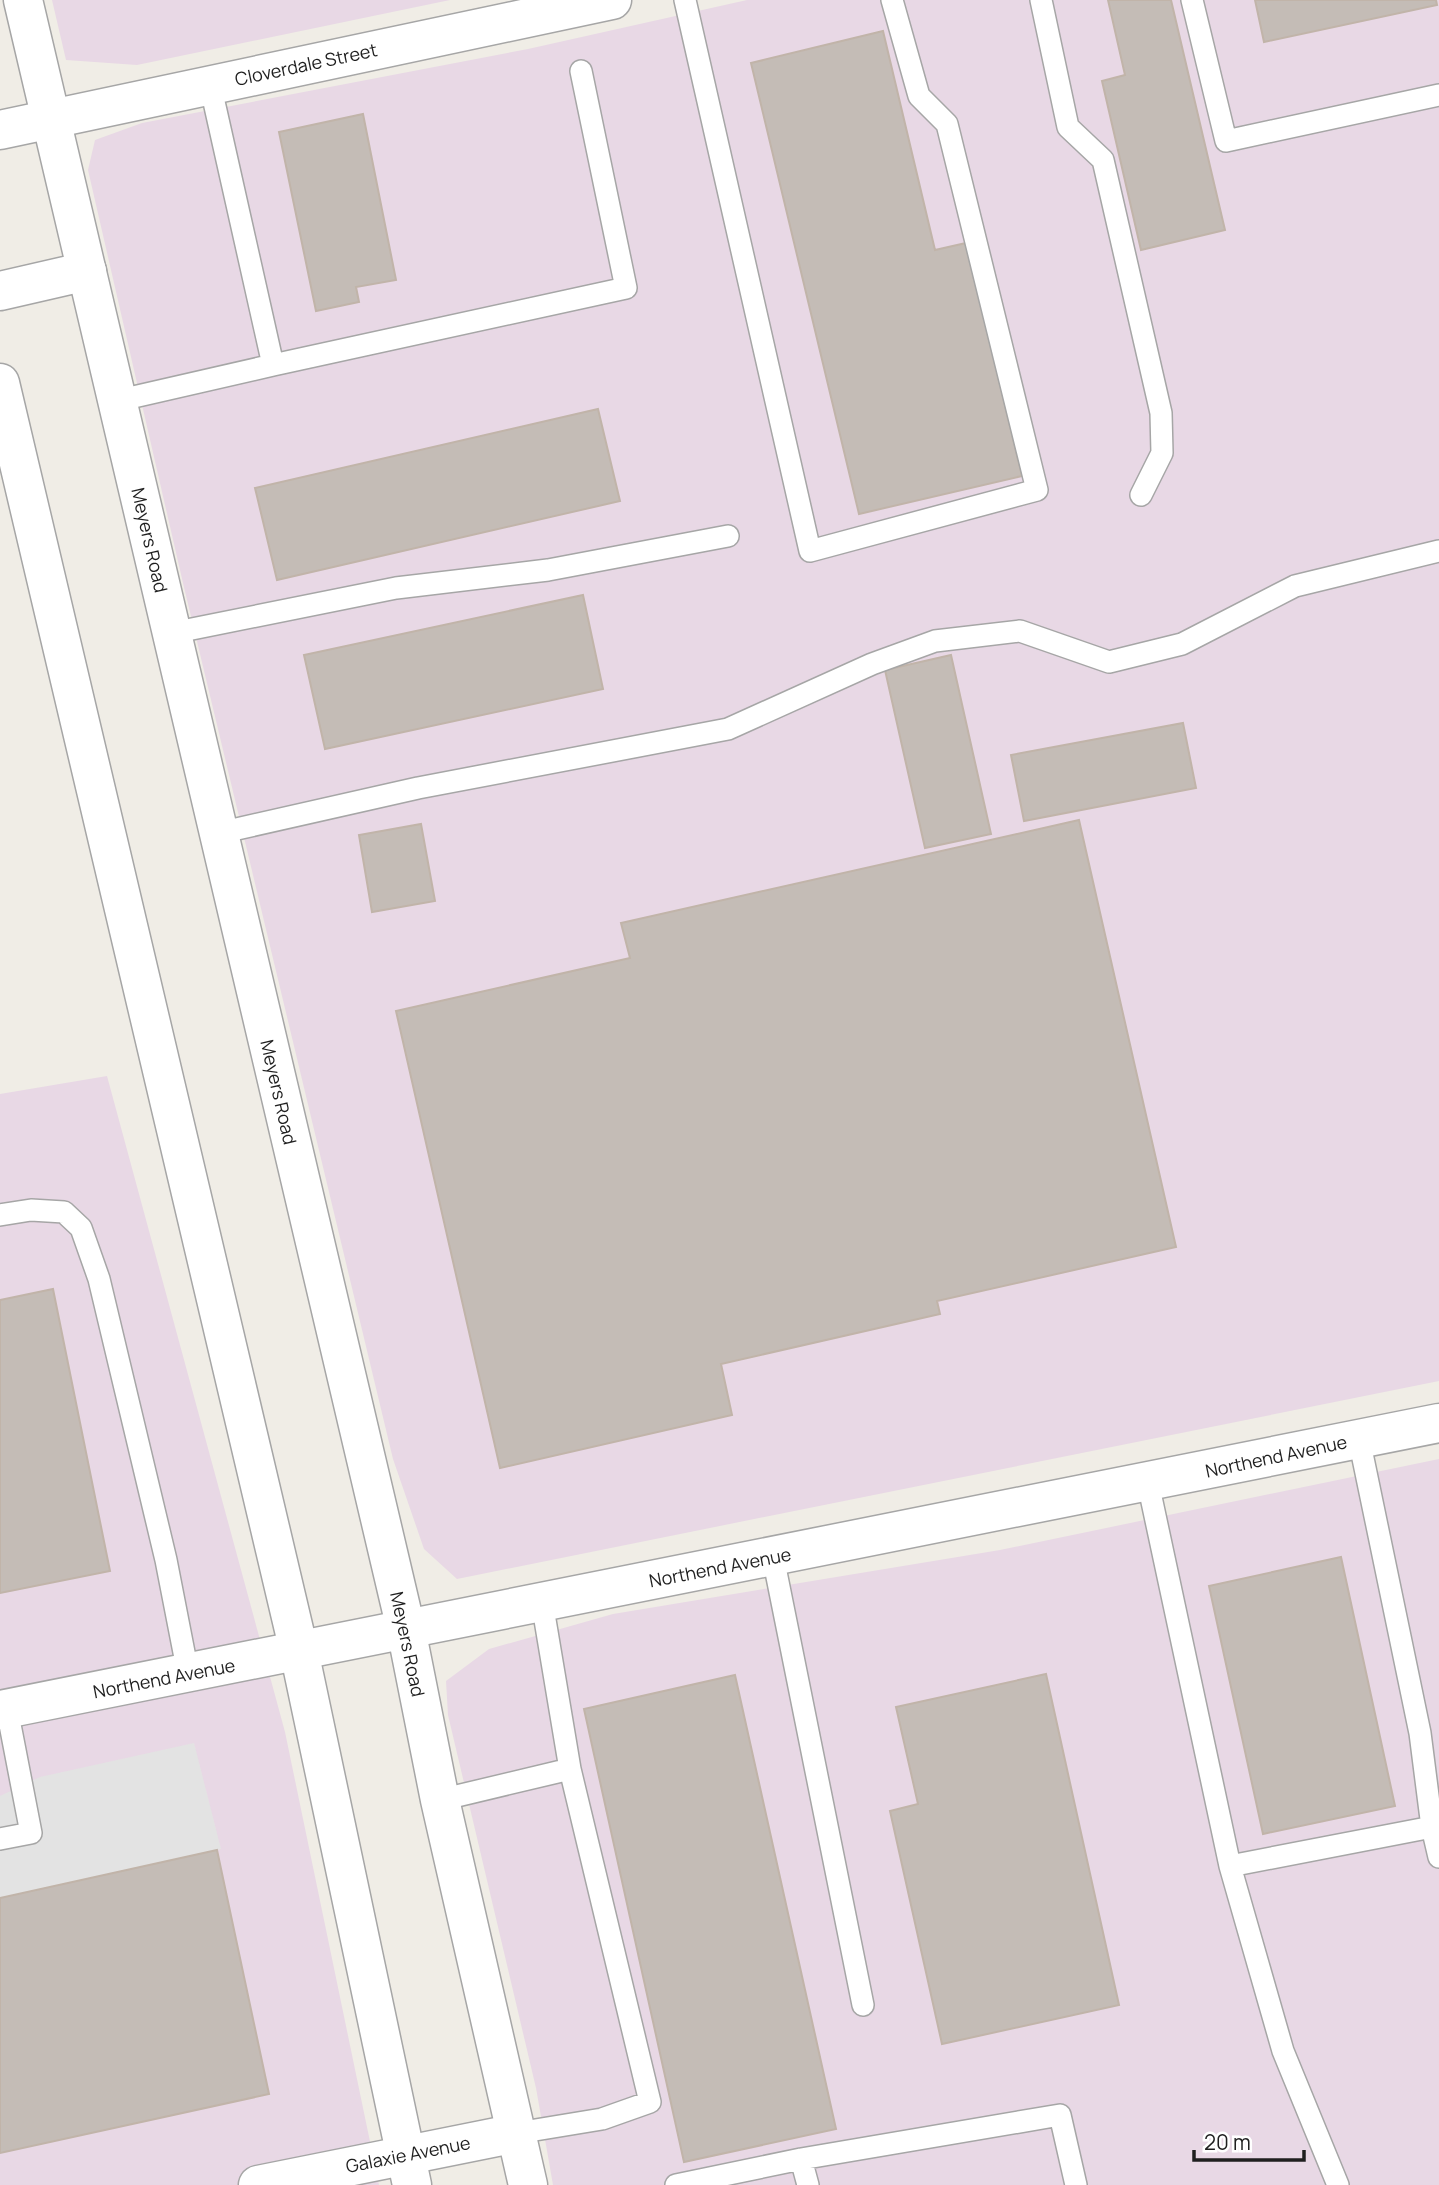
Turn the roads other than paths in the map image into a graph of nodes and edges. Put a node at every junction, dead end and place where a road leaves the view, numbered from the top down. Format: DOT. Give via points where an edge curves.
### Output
graph roads {
  1 [pos="23,0"];
  2 [pos="612,0"];
  3 [pos="685,0"];
  4 [pos="892,0"];
  5 [pos="1041,0"];
  6 [pos="1192,0"];
  7 [pos="581,71"];
  8 [pos="210,84"];
  9 [pos="1439,95"];
  10 [pos="51,119"];
  11 [pos="0,130"];
  12 [pos="87,271"];
  13 [pos="0,291"];
  14 [pos="273,365"];
  15 [pos="0,383"];
  16 [pos="117,401"];
  17 [pos="1141,495"];
  18 [pos="728,536"];
  19 [pos="1439,551"];
  20 [pos="172,634"];
  21 [pos="219,833"];
  22 [pos="0,1215"];
  23 [pos="1439,1423"];
  24 [pos="1359,1439"];
  25 [pos="1148,1483"];
  26 [pos="772,1557"];
  27 [pos="542,1602"];
  28 [pos="406,1629"];
  29 [pos="299,1651"];
  30 [pos="188,1673"];
  31 [pos="4,1709"];
  32 [pos="570,1769"];
  33 [pos="440,1800"];
  34 [pos="1432,1828"];
  35 [pos="0,1839"];
  36 [pos="1439,1857"];
  37 [pos="1230,1866"];
  38 [pos="863,2005"];
  39 [pos="517,2133"];
  40 [pos="801,2160"];
  41 [pos="408,2170"];
  42 [pos="273,2184"];
  43 [pos="528,2185"];
  44 [pos="676,2185"];
  45 [pos="808,2185"];
  46 [pos="1076,2185"];
  47 [pos="1338,2185"];
  1 -- 10 [label="street, Meyers Road"];
  2 -- 8 [label="street, Cloverdale Street"];
  3 -- 4 [label="lane" via="810,551 1037,490 947,124 919,96"];
  5 -- 17 [label="lane" via="1068,127 1103,160 1161,413 1162,453"];
  6 -- 9 [label="lane" via="1226,141"];
  7 -- 14 [label="lane" via="626,288"];
  8 -- 10 [label="street, Cloverdale Street"];
  8 -- 14 [label="lane"];
  10 -- 11 [label="street, Cloverdale Street"];
  10 -- 12 [label="street, Meyers Road"];
  12 -- 13 [label="street"];
  12 -- 16 [label="street, Meyers Road"];
  14 -- 16 [label="lane"];
  15 -- 29 [label="street"];
  16 -- 20 [label="street, Meyers Road"];
  18 -- 20 [label="lane" via="548,570 396,588"];
  19 -- 21 [label="lane" via="1295,586 1182,643 1109,662 1020,631 935,642 873,664 728,729 418,788"];
  20 -- 21 [label="street, Meyers Road"];
  21 -- 28 [label="street, Meyers Road"];
  22 -- 30 [label="lane" via="31,1210 64,1212 81,1228 99,1279"];
  23 -- 24 [label="street, Northend Avenue"];
  24 -- 25 [label="street, Northend Avenue"];
  24 -- 34 [label="lane" via="1420,1733"];
  25 -- 26 [label="street, Northend Avenue"];
  25 -- 37 [label="lane"];
  26 -- 27 [label="street, Northend Avenue"];
  26 -- 38 [label="lane"];
  27 -- 28 [label="street, Northend Avenue"];
  27 -- 32 [label="lane"];
  28 -- 29 [label="street, Northend Avenue"];
  28 -- 33 [label="street, Meyers Road"];
  29 -- 30 [label="street, Northend Avenue"];
  29 -- 41 [label="street"];
  30 -- 31 [label="street, Northend Avenue"];
  31 -- 35 [label="lane" via="31,1833"];
  32 -- 33 [label="lane"];
  32 -- 39 [label="lane" via="650,2102 602,2119"];
  33 -- 39 [label="street, Meyers Road"];
  34 -- 36 [label="lane"];
  34 -- 37 [label="lane"];
  37 -- 47 [label="lane" via="1283,2051"];
  39 -- 41 [label="street, Galaxie Avenue"];
  39 -- 43 [label="street, Meyers Road"];
  40 -- 44 [label="lane"];
  40 -- 45 [label="lane"];
  40 -- 46 [label="lane" via="1060,2115"];
  41 -- 42 [label="street, Galaxie Avenue"];
}
